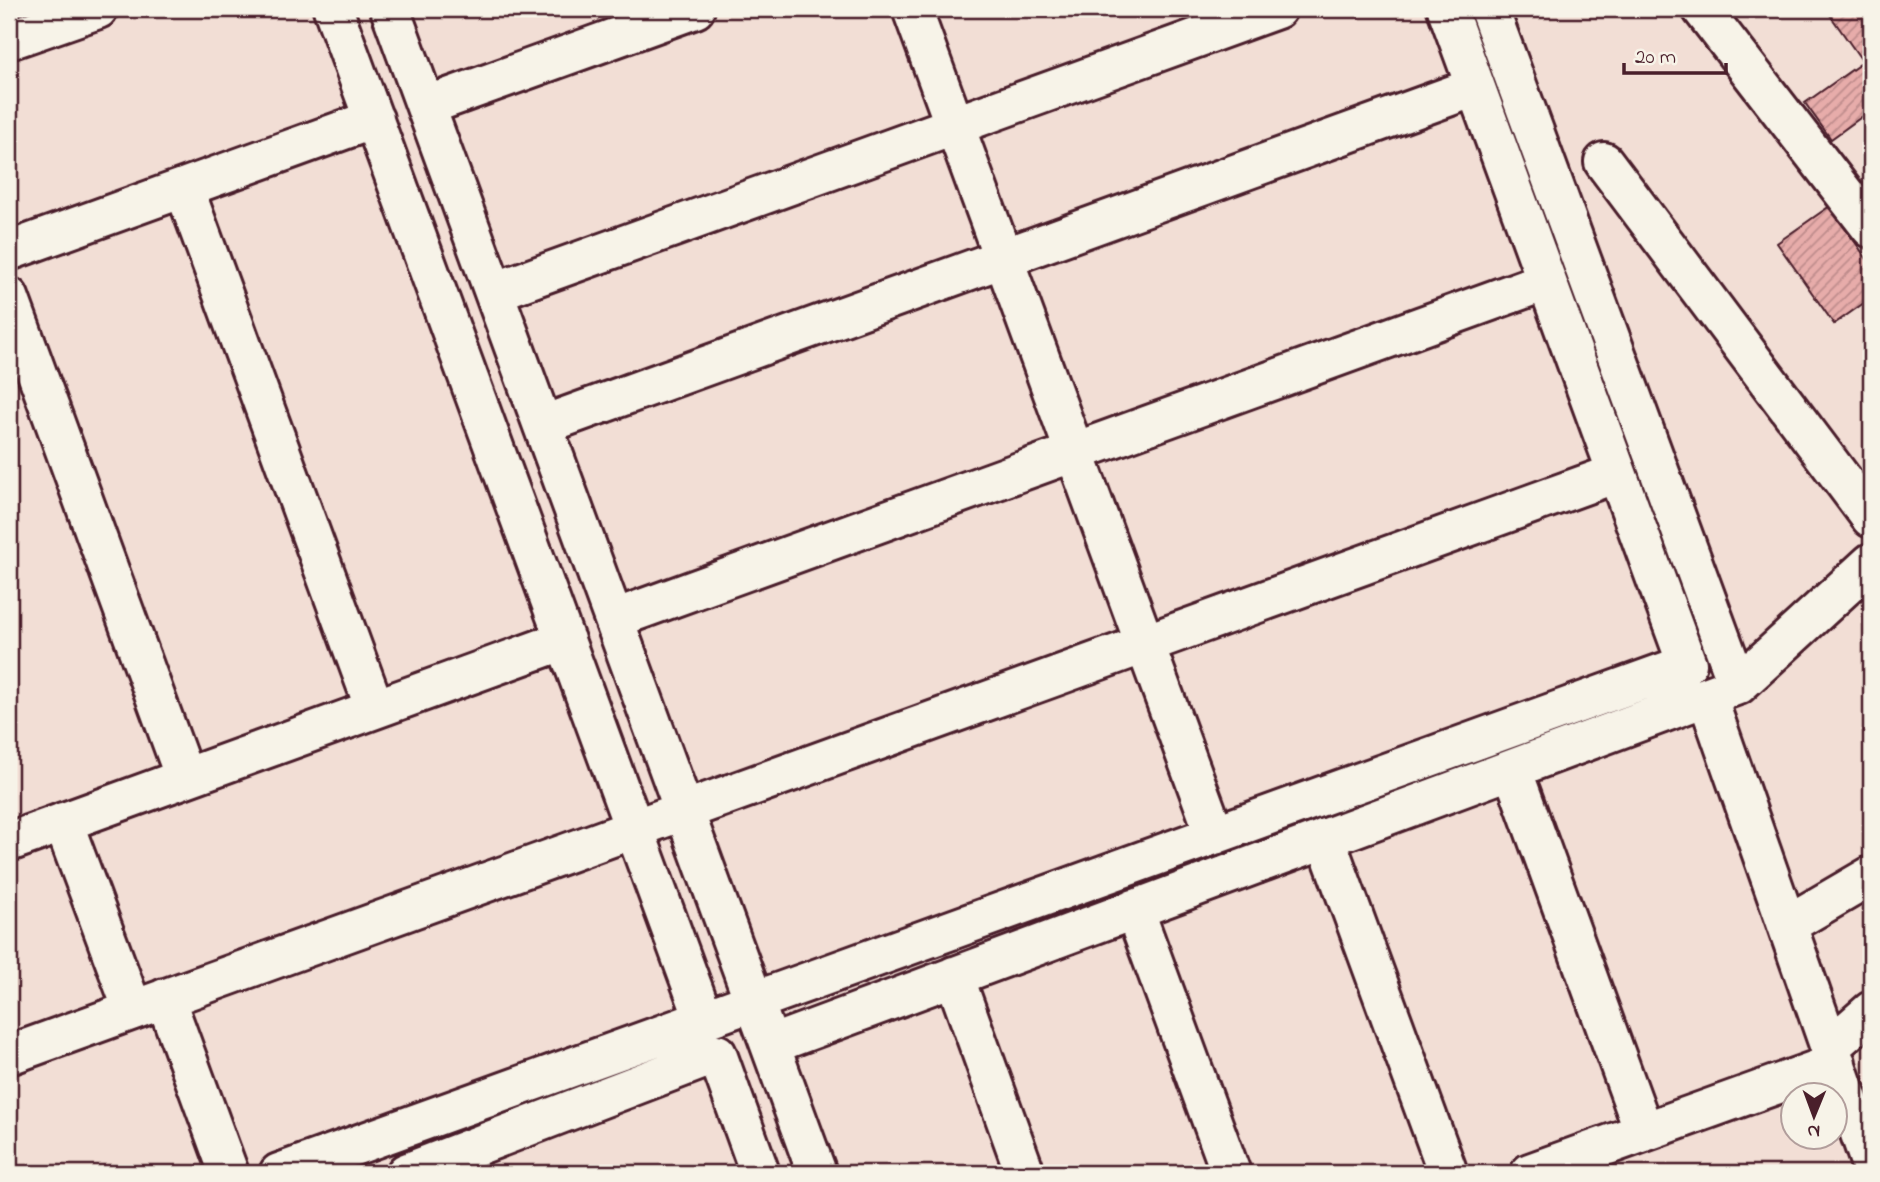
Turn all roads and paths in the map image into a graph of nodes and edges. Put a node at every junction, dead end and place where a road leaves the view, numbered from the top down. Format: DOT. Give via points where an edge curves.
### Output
graph roads {
  1 [pos="98,9"];
  2 [pos="333,9"];
  3 [pos="390,9"];
  4 [pos="695,9"];
  5 [pos="912,9"];
  6 [pos="1277,9"];
  7 [pos="1447,9"];
  8 [pos="1489,9"];
  9 [pos="1702,9"];
  10 [pos="9,40"];
  11 [pos="1475,87"];
  12 [pos="426,106"];
  13 [pos="374,119"];
  14 [pos="955,125"];
  15 [pos="1604,162"];
  16 [pos="184,188"];
  17 [pos="1871,228"];
  18 [pos="9,251"];
  19 [pos="1003,258"];
  20 [pos="1546,281"];
  21 [pos="494,292"];
  22 [pos="9,297"];
  23 [pos="543,425"];
  24 [pos="1074,452"];
  25 [pos="1617,473"];
  26 [pos="1871,518"];
  27 [pos="1871,563"];
  28 [pos="614,619"];
  29 [pos="565,640"];
  30 [pos="1145,644"];
  31 [pos="1722,691"];
  32 [pos="375,709"];
  33 [pos="1512,769"];
  34 [pos="185,778"];
  35 [pos="684,810"];
  36 [pos="63,822"];
  37 [pos="634,829"];
  38 [pos="1214,835"];
  39 [pos="1325,838"];
  40 [pos="9,842"];
  41 [pos="1871,876"];
  42 [pos="1134,909"];
  43 [pos="1787,925"];
  44 [pos="954,976"];
  45 [pos="754,1002"];
  46 [pos="149,1004"];
  47 [pos="1871,1011"];
  48 [pos="704,1019"];
  49 [pos="770,1045"];
  50 [pos="9,1055"];
  51 [pos="1833,1055"];
  52 [pos="1644,1132"];
  53 [pos="1871,1165"];
  54 [pos="229,1173"];
  55 [pos="279,1173"];
  56 [pos="406,1173"];
  57 [pos="760,1173"];
  58 [pos="817,1173"];
  59 [pos="1025,1173"];
  60 [pos="1231,1173"];
  61 [pos="1448,1173"];
  62 [pos="1530,1173"];
  1 -- 10 [label="street"];
  2 -- 13 [label="street"];
  3 -- 12 [label="street"];
  4 -- 12 [label="street"];
  5 -- 14 [label="street"];
  6 -- 14 [label="street"];
  7 -- 11 [label="street"];
  8 -- 31 [label="street"];
  9 -- 17 [label="street"];
  11 -- 19 [label="street"];
  11 -- 20 [label="street"];
  12 -- 21 [label="street"];
  13 -- 16 [label="street"];
  13 -- 29 [label="street"];
  14 -- 19 [label="street"];
  14 -- 21 [label="street"];
  15 -- 26 [label="street"];
  16 -- 18 [label="street"];
  16 -- 32 [label="street"];
  19 -- 23 [label="street"];
  19 -- 24 [label="street"];
  20 -- 24 [label="street"];
  20 -- 25 [label="street"];
  21 -- 23 [label="street"];
  22 -- 34 [label="street"];
  23 -- 28 [label="street"];
  24 -- 28 [label="street"];
  24 -- 30 [label="street"];
  25 -- 30 [label="street"];
  25 -- 38 [label="street" via="1687,664"];
  27 -- 31 [label="street"];
  28 -- 35 [label="street"];
  29 -- 32 [label="street"];
  29 -- 37 [label="street"];
  30 -- 35 [label="street"];
  30 -- 38 [label="street"];
  31 -- 33 [label="street"];
  31 -- 43 [label="street"];
  32 -- 34 [label="street"];
  33 -- 39 [label="street"];
  33 -- 52 [label="street"];
  34 -- 36 [label="street"];
  35 -- 37 [label="street"];
  35 -- 45 [label="street"];
  36 -- 40 [label="street"];
  36 -- 46 [label="street"];
  37 -- 46 [label="street"];
  37 -- 48 [label="street"];
  38 -- 45 [label="street"];
  39 -- 42 [label="street"];
  39 -- 61 [label="street"];
  41 -- 43 [label="street"];
  42 -- 44 [label="street"];
  42 -- 60 [label="street"];
  43 -- 51 [label="street"];
  44 -- 49 [label="street"];
  44 -- 59 [label="street"];
  45 -- 48 [label="street"];
  45 -- 49 [label="street"];
  46 -- 50 [label="street"];
  46 -- 54 [label="street"];
  47 -- 51 [label="street"];
  48 -- 55 [label="street"];
  49 -- 58 [label="street"];
  51 -- 52 [label="street"];
  51 -- 53 [label="street"];
  52 -- 62 [label="street"];
  56 -- 57 [label="street" via="717,1054"];
}
